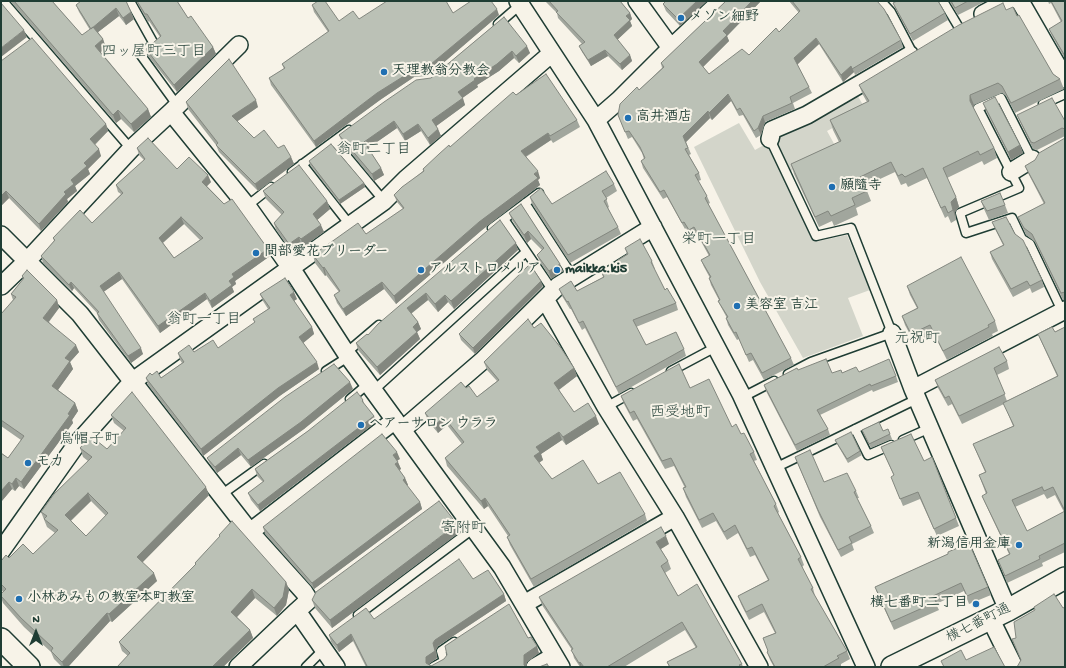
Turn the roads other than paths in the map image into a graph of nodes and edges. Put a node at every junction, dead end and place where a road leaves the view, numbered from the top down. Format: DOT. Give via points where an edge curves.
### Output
graph roads {
  1 [pos="3,1"];
  2 [pos="130,1"];
  3 [pos="637,1"];
  4 [pos="721,1"];
  5 [pos="881,1"];
  6 [pos="943,1"];
  7 [pos="1008,1"];
  8 [pos="1020,1"];
  9 [pos="519,3"];
  10 [pos="952,30"];
  11 [pos="490,31"];
  12 [pos="239,45"];
  13 [pos="671,48"];
  14 [pos="919,50"];
  15 [pos="552,53"];
  16 [pos="1065,79"];
  17 [pos="1065,94"];
  18 [pos="1038,107"];
  19 [pos="174,108"];
  20 [pos="596,120"];
  21 [pos="358,123"];
  22 [pos="770,140"];
  23 [pos="334,141"];
  24 [pos="131,149"];
  25 [pos="1035,157"];
  26 [pos="302,164"];
  27 [pos="1011,172"];
  28 [pos="541,191"];
  29 [pos="384,201"];
  30 [pos="525,203"];
  31 [pos="247,206"];
  32 [pos="504,219"];
  33 [pos="350,225"];
  34 [pos="653,227"];
  35 [pos="485,234"];
  36 [pos="1,235"];
  37 [pos="526,252"];
  38 [pos="27,261"];
  39 [pos="291,268"];
  40 [pos="573,277"];
  41 [pos="1,286"];
  42 [pos="549,295"];
  43 [pos="1064,310"];
  44 [pos="387,318"];
  45 [pos="892,334"];
  46 [pos="716,347"];
  47 [pos="347,355"];
  48 [pos="661,377"];
  49 [pos="316,378"];
  50 [pos="133,381"];
  51 [pos="371,387"];
  52 [pos="640,388"];
  53 [pos="915,394"];
  54 [pos="743,397"];
  55 [pos="344,403"];
  56 [pos="606,407"];
  57 [pos="398,425"];
  58 [pos="930,428"];
  59 [pos="855,429"];
  60 [pos="270,459"];
  61 [pos="775,468"];
  62 [pos="221,495"];
  63 [pos="674,517"];
  64 [pos="474,528"];
  65 [pos="250,532"];
  66 [pos="1,551"];
  67 [pos="1063,581"];
  68 [pos="520,602"];
  69 [pos="297,611"];
  70 [pos="999,614"];
  71 [pos="353,619"];
  72 [pos="1,639"];
  73 [pos="459,639"];
  74 [pos="324,644"];
  75 [pos="557,662"];
  76 [pos="29,667"];
  77 [pos="238,667"];
  78 [pos="306,667"];
  79 [pos="336,667"];
  80 [pos="433,667"];
  81 [pos="534,667"];
  82 [pos="759,667"];
  83 [pos="866,667"];
  84 [pos="892,667"];
  85 [pos="1014,667"];
  1 -- 24 [label="lane" via="32,40"];
  2 -- 19 [label="lane" via="154,44 140,54"];
  3 -- 13 [label="street"];
  4 -- 13 [label="street"];
  5 -- 14 [label="lane"];
  6 -- 10 [label="lane"];
  7 -- 10 [label="street"];
  8 -- 16 [label="street"];
  9 -- 11 [label="lane"];
  9 -- 15 [label="street"];
  12 -- 19 [label="street"];
  13 -- 20 [label="street"];
  14 -- 22 [label="street" via="806,115 772,130"];
  15 -- 20 [label="street"];
  15 -- 29 [label="street"];
  17 -- 18 [label="lane"];
  19 -- 24 [label="street"];
  19 -- 31 [label="street"];
  20 -- 34 [label="street"];
  21 -- 23 [label="lane"];
  22 -- 45 [label="lane" via="816,236 851,228"];
  23 -- 26 [label="lane"];
  23 -- 29 [label="lane"];
  24 -- 38 [label="street"];
  25 -- 27 [label="street"];
  25 -- 27 [label="lane" via="1015,118 1001,98 978,108"];
  26 -- 31 [label="lane"];
  26 -- 33 [label="lane"];
  27 -- 43 [label="lane" via="1019,188 960,213 966,234 1012,218 1022,239 1030,244"];
  28 -- 30 [label="lane"];
  29 -- 33 [label="street"];
  30 -- 32 [label="lane"];
  30 -- 40 [label="lane"];
  31 -- 39 [label="street"];
  32 -- 35 [label="lane"];
  32 -- 37 [label="lane"];
  33 -- 39 [label="street"];
  34 -- 40 [label="street"];
  34 -- 46 [label="street"];
  36 -- 38 [label="street"];
  37 -- 42 [label="lane"];
  37 -- 51 [label="lane"];
  38 -- 41 [label="street"];
  38 -- 50 [label="street" via="80,314"];
  39 -- 47 [label="street"];
  39 -- 50 [label="street"];
  40 -- 42 [label="street"];
  42 -- 56 [label="street"];
  42 -- 57 [label="street" via="482,361"];
  43 -- 53 [label="street"];
  44 -- 47 [label="lane"];
  45 -- 53 [label="street"];
  45 -- 54 [label="lane" via="811,362"];
  46 -- 48 [label="lane"];
  46 -- 54 [label="street"];
  47 -- 49 [label="lane"];
  47 -- 51 [label="street"];
  50 -- 62 [label="street" via="202,464"];
  50 -- 66 [label="street" via="76,445"];
  51 -- 55 [label="lane"];
  51 -- 57 [label="street"];
  52 -- 56 [label="lane"];
  53 -- 58 [label="street"];
  53 -- 59 [label="lane"];
  54 -- 61 [label="street"];
  56 -- 63 [label="street"];
  57 -- 64 [label="street" via="446,497"];
  57 -- 65 [label="street"];
  58 -- 59 [label="lane" via="868,455"];
  58 -- 70 [label="street"];
  59 -- 61 [label="lane"];
  60 -- 62 [label="lane"];
  61 -- 83 [label="street"];
  62 -- 65 [label="street"];
  63 -- 68 [label="street"];
  63 -- 82 [label="street"];
  64 -- 68 [label="street" via="502,566"];
  64 -- 71 [label="lane"];
  65 -- 69 [label="street" via="312,597"];
  67 -- 70 [label="street, 横七番町通"];
  68 -- 75 [label="street"];
  69 -- 74 [label="street"];
  69 -- 77 [label="street"];
  70 -- 84 [label="street, 横七番町通"];
  70 -- 85 [label="street"];
  72 -- 76 [label="street"];
  73 -- 80 [label="lane" via="440,651 444,660"];
  74 -- 78 [label="lane"];
  74 -- 79 [label="street"];
  75 -- 81 [label="street"];
}
